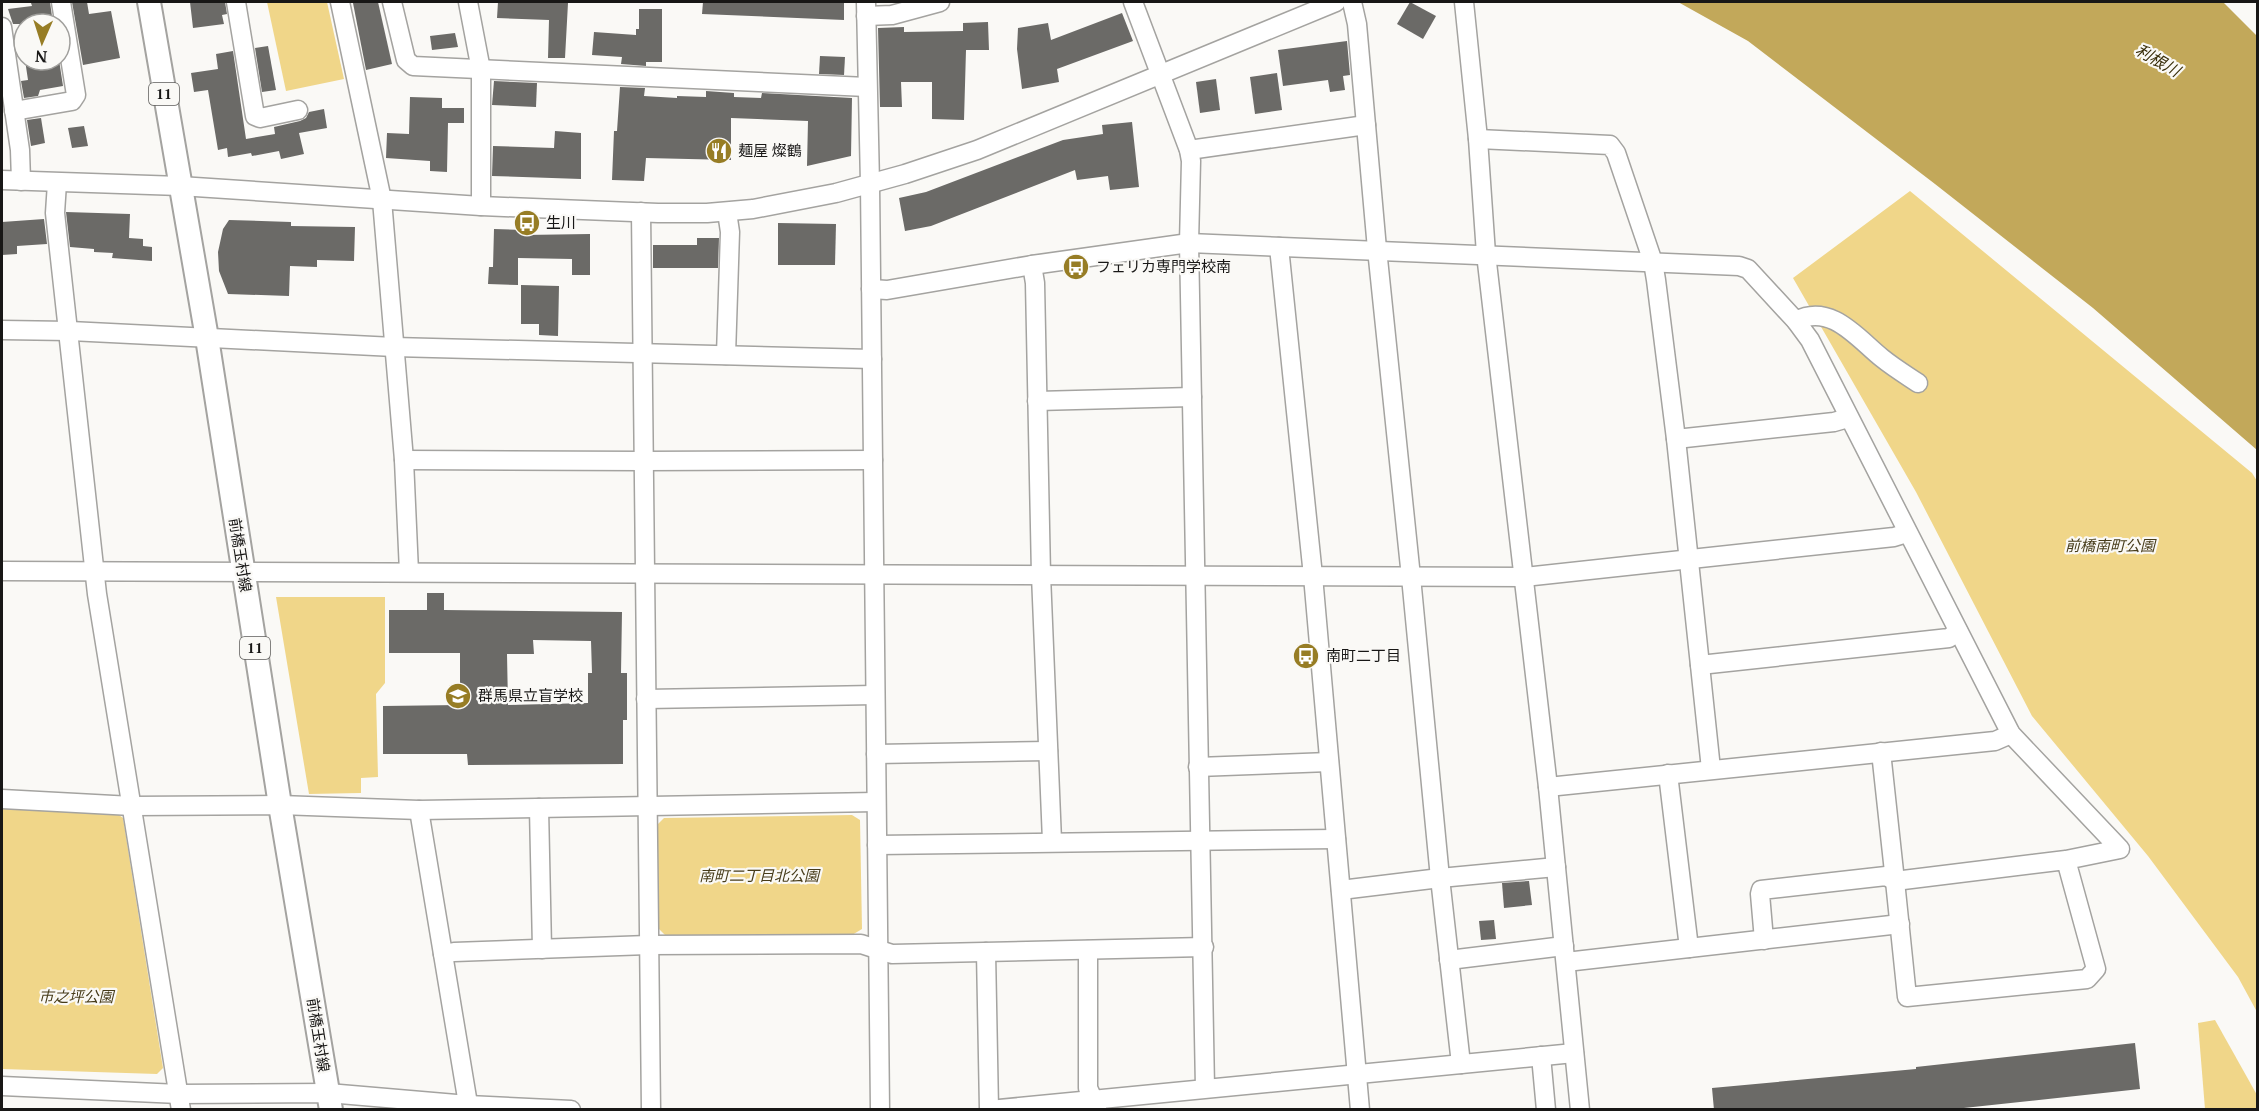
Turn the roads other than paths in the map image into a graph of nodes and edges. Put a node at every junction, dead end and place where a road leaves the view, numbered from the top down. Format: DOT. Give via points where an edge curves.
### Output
graph roads {
  1 [pos="61,2"];
  2 [pos="149,2"];
  3 [pos="236,2"];
  4 [pos="339,2"];
  5 [pos="392,2"];
  6 [pos="468,2"];
  7 [pos="940,2"];
  8 [pos="1133,2"];
  9 [pos="1336,2"];
  10 [pos="1352,2"];
  11 [pos="1464,2"];
  12 [pos="866,9"];
  13 [pos="2,27"];
  14 [pos="3,47"];
  15 [pos="481,70"];
  16 [pos="1160,75"];
  17 [pos="867,87"];
  18 [pos="298,110"];
  19 [pos="14,111"];
  20 [pos="1366,125"];
  21 [pos="1478,139"];
  22 [pos="1189,150"];
  23 [pos="2,180"];
  24 [pos="21,181"];
  25 [pos="57,183"];
  26 [pos="870,184"];
  27 [pos="180,186"];
  28 [pos="382,200"];
  29 [pos="481,206"];
  30 [pos="641,212"];
  31 [pos="727,212"];
  32 [pos="1189,243"];
  33 [pos="1279,247"];
  34 [pos="1377,249"];
  35 [pos="1486,254"];
  36 [pos="1653,262"];
  37 [pos="1032,265"];
  38 [pos="871,289"];
  39 [pos="1796,321"];
  40 [pos="2,330"];
  41 [pos="70,331"];
  42 [pos="207,338"];
  43 [pos="394,347"];
  44 [pos="642,354"];
  45 [pos="726,356"];
  46 [pos="872,359"];
  47 [pos="1918,383"];
  48 [pos="1192,397"];
  49 [pos="1037,401"];
  50 [pos="1848,418"];
  51 [pos="1676,439"];
  52 [pos="404,460"];
  53 [pos="873,460"];
  54 [pos="644,461"];
  55 [pos="1908,533"];
  56 [pos="1690,560"];
  57 [pos="2,571"];
  58 [pos="94,571"];
  59 [pos="243,572"];
  60 [pos="409,572"];
  61 [pos="645,573"];
  62 [pos="874,574"];
  63 [pos="1041,575"];
  64 [pos="1195,575"];
  65 [pos="1313,576"];
  66 [pos="1411,576"];
  67 [pos="1524,577"];
  68 [pos="1959,631"];
  69 [pos="1700,665"];
  70 [pos="875,695"];
  71 [pos="646,699"];
  72 [pos="2012,734"];
  73 [pos="1048,751"];
  74 [pos="1881,752"];
  75 [pos="876,754"];
  76 [pos="1329,762"];
  77 [pos="1198,767"];
  78 [pos="1712,769"];
  79 [pos="1668,774"];
  80 [pos="1548,787"];
  81 [pos="2,799"];
  82 [pos="876,802"];
  83 [pos="280,805"];
  84 [pos="132,806"];
  85 [pos="647,807"];
  86 [pos="539,808"];
  87 [pos="419,810"];
  88 [pos="1336,839"];
  89 [pos="1052,841"];
  90 [pos="1200,841"];
  91 [pos="877,845"];
  92 [pos="2066,860"];
  93 [pos="1556,867"];
  94 [pos="1440,878"];
  95 [pos="1895,881"];
  96 [pos="1341,890"];
  97 [pos="1900,924"];
  98 [pos="1764,940"];
  99 [pos="648,945"];
  100 [pos="1204,947"];
  101 [pos="1689,948"];
  102 [pos="542,949"];
  103 [pos="878,949"];
  104 [pos="1088,950"];
  105 [pos="986,952"];
  106 [pos="443,954"];
  107 [pos="1565,954"];
  108 [pos="1449,960"];
  109 [pos="1574,1053"];
  110 [pos="1541,1056"];
  111 [pos="1461,1064"];
  112 [pos="1357,1074"];
  113 [pos="2,1086"];
  114 [pos="1205,1088"];
  115 [pos="329,1101"];
  116 [pos="180,1102"];
  117 [pos="1095,1105"];
  118 [pos="469,1107"];
  119 [pos="571,1110"];
  120 [pos="651,1110"];
  121 [pos="880,1110"];
  122 [pos="989,1110"];
  123 [pos="1360,1110"];
  124 [pos="1546,1110"];
  125 [pos="1580,1110"];
  1 -- 19 [label="street" via="76,95 72,101"];
  2 -- 27 [label="main road, 前橋玉村線 / 11"];
  3 -- 18 [label="street" via="255,116"];
  4 -- 28 [label="street"];
  5 -- 15 [label="street" via="406,60 413,66"];
  6 -- 15 [label="street"];
  7 -- 12 [label="street" via="892,15"];
  8 -- 16 [label="street"];
  9 -- 16 [label="street"];
  10 -- 20 [label="street"];
  11 -- 21 [label="street"];
  12 -- 17 [label="street"];
  13 -- 14 [label="street"];
  14 -- 19 [label="street"];
  15 -- 17 [label="street"];
  15 -- 29 [label="street"];
  16 -- 22 [label="street"];
  16 -- 26 [label="street" via="977,150"];
  17 -- 26 [label="street"];
  19 -- 24 [label="street"];
  20 -- 22 [label="street"];
  20 -- 34 [label="street"];
  21 -- 35 [label="street"];
  21 -- 36 [label="street" via="1613,147"];
  22 -- 32 [label="street"];
  23 -- 24 [label="street"];
  24 -- 25 [label="street"];
  25 -- 27 [label="street"];
  25 -- 41 [label="street" via="56,213"];
  26 -- 31 [label="street" via="801,201"];
  26 -- 38 [label="street"];
  27 -- 28 [label="street"];
  27 -- 42 [label="main road, 前橋玉村線 / 11"];
  28 -- 29 [label="street"];
  28 -- 43 [label="street"];
  29 -- 30 [label="street"];
  30 -- 31 [label="street"];
  30 -- 44 [label="street"];
  31 -- 45 [label="street" via="730,232"];
  32 -- 33 [label="street"];
  32 -- 37 [label="street"];
  32 -- 48 [label="street"];
  33 -- 34 [label="street"];
  33 -- 65 [label="street"];
  34 -- 35 [label="street"];
  34 -- 66 [label="street"];
  35 -- 36 [label="street"];
  35 -- 67 [label="street"];
  36 -- 39 [label="street" via="1748,269"];
  36 -- 51 [label="street"];
  37 -- 38 [label="street" via="887,290"];
  37 -- 49 [label="street"];
  38 -- 46 [label="street"];
  39 -- 47 [label="street" via="1822,317 1844,324"];
  39 -- 50 [label="street" via="1810,340"];
  40 -- 41 [label="street"];
  41 -- 42 [label="street"];
  41 -- 58 [label="street"];
  42 -- 43 [label="street"];
  42 -- 59 [label="main road, 前橋玉村線 / 11"];
  43 -- 44 [label="street"];
  43 -- 52 [label="street"];
  44 -- 45 [label="street"];
  44 -- 54 [label="street"];
  45 -- 46 [label="street"];
  46 -- 53 [label="street"];
  48 -- 49 [label="street"];
  48 -- 64 [label="street"];
  49 -- 63 [label="street"];
  50 -- 51 [label="street"];
  50 -- 55 [label="street"];
  51 -- 56 [label="street"];
  52 -- 54 [label="street"];
  52 -- 60 [label="street"];
  53 -- 54 [label="street"];
  53 -- 62 [label="street"];
  54 -- 61 [label="street"];
  55 -- 56 [label="street"];
  55 -- 68 [label="street"];
  56 -- 67 [label="street"];
  56 -- 69 [label="street"];
  57 -- 58 [label="street"];
  58 -- 59 [label="street"];
  58 -- 84 [label="street"];
  59 -- 60 [label="street"];
  59 -- 83 [label="main road, 前橋玉村線 / 11"];
  60 -- 61 [label="street"];
  61 -- 62 [label="street"];
  61 -- 71 [label="street"];
  62 -- 63 [label="street"];
  62 -- 70 [label="street"];
  63 -- 64 [label="street"];
  63 -- 73 [label="street"];
  64 -- 65 [label="street"];
  64 -- 77 [label="street"];
  65 -- 66 [label="street"];
  65 -- 76 [label="street"];
  66 -- 67 [label="street"];
  66 -- 94 [label="street"];
  67 -- 80 [label="street"];
  68 -- 69 [label="street" via="1949,638"];
  68 -- 72 [label="street"];
  69 -- 78 [label="street"];
  70 -- 71 [label="street"];
  70 -- 75 [label="street"];
  71 -- 85 [label="street"];
  72 -- 74 [label="street" via="1995,741"];
  72 -- 92 [label="street" via="2120,849"];
  73 -- 75 [label="street"];
  73 -- 89 [label="street"];
  74 -- 78 [label="street"];
  74 -- 95 [label="street"];
  75 -- 82 [label="street"];
  76 -- 77 [label="street"];
  76 -- 88 [label="street"];
  77 -- 90 [label="street"];
  78 -- 79 [label="street"];
  79 -- 80 [label="street"];
  79 -- 101 [label="street"];
  80 -- 93 [label="street"];
  81 -- 84 [label="street"];
  82 -- 85 [label="street"];
  82 -- 91 [label="street"];
  83 -- 84 [label="street"];
  83 -- 87 [label="street"];
  83 -- 115 [label="main road, 前橋玉村線 / 11"];
  84 -- 116 [label="street"];
  85 -- 86 [label="street"];
  85 -- 99 [label="street"];
  86 -- 87 [label="street"];
  86 -- 102 [label="street"];
  87 -- 106 [label="street"];
  88 -- 90 [label="street"];
  88 -- 96 [label="street"];
  89 -- 90 [label="street"];
  89 -- 91 [label="street"];
  90 -- 100 [label="street"];
  91 -- 103 [label="street"];
  92 -- 95 [label="street"];
  92 -- 97 [label="street" via="2096,969 2086,979 1907,997"];
  93 -- 94 [label="street"];
  93 -- 107 [label="street"];
  94 -- 96 [label="street"];
  94 -- 108 [label="street"];
  95 -- 97 [label="street"];
  95 -- 98 [label="street" via="1886,876 1761,890"];
  96 -- 112 [label="street"];
  97 -- 98 [label="street"];
  98 -- 101 [label="street"];
  99 -- 102 [label="street"];
  99 -- 103 [label="street" via="861,944"];
  99 -- 120 [label="street"];
  100 -- 104 [label="street"];
  100 -- 114 [label="street"];
  101 -- 107 [label="street"];
  102 -- 106 [label="street"];
  103 -- 105 [label="street" via="892,954"];
  103 -- 121 [label="street"];
  104 -- 105 [label="street"];
  104 -- 117 [label="street" via="1088,1088"];
  105 -- 122 [label="street"];
  106 -- 118 [label="street"];
  107 -- 108 [label="street"];
  107 -- 109 [label="street"];
  108 -- 111 [label="street"];
  109 -- 110 [label="street"];
  109 -- 125 [label="street"];
  110 -- 111 [label="street"];
  110 -- 124 [label="street"];
  111 -- 112 [label="street"];
  112 -- 114 [label="street"];
  112 -- 123 [label="street"];
  113 -- 116 [label="street"];
  114 -- 117 [label="street"];
  115 -- 116 [label="street"];
  115 -- 118 [label="street"];
  117 -- 122 [label="street"];
  118 -- 119 [label="street"];
}
